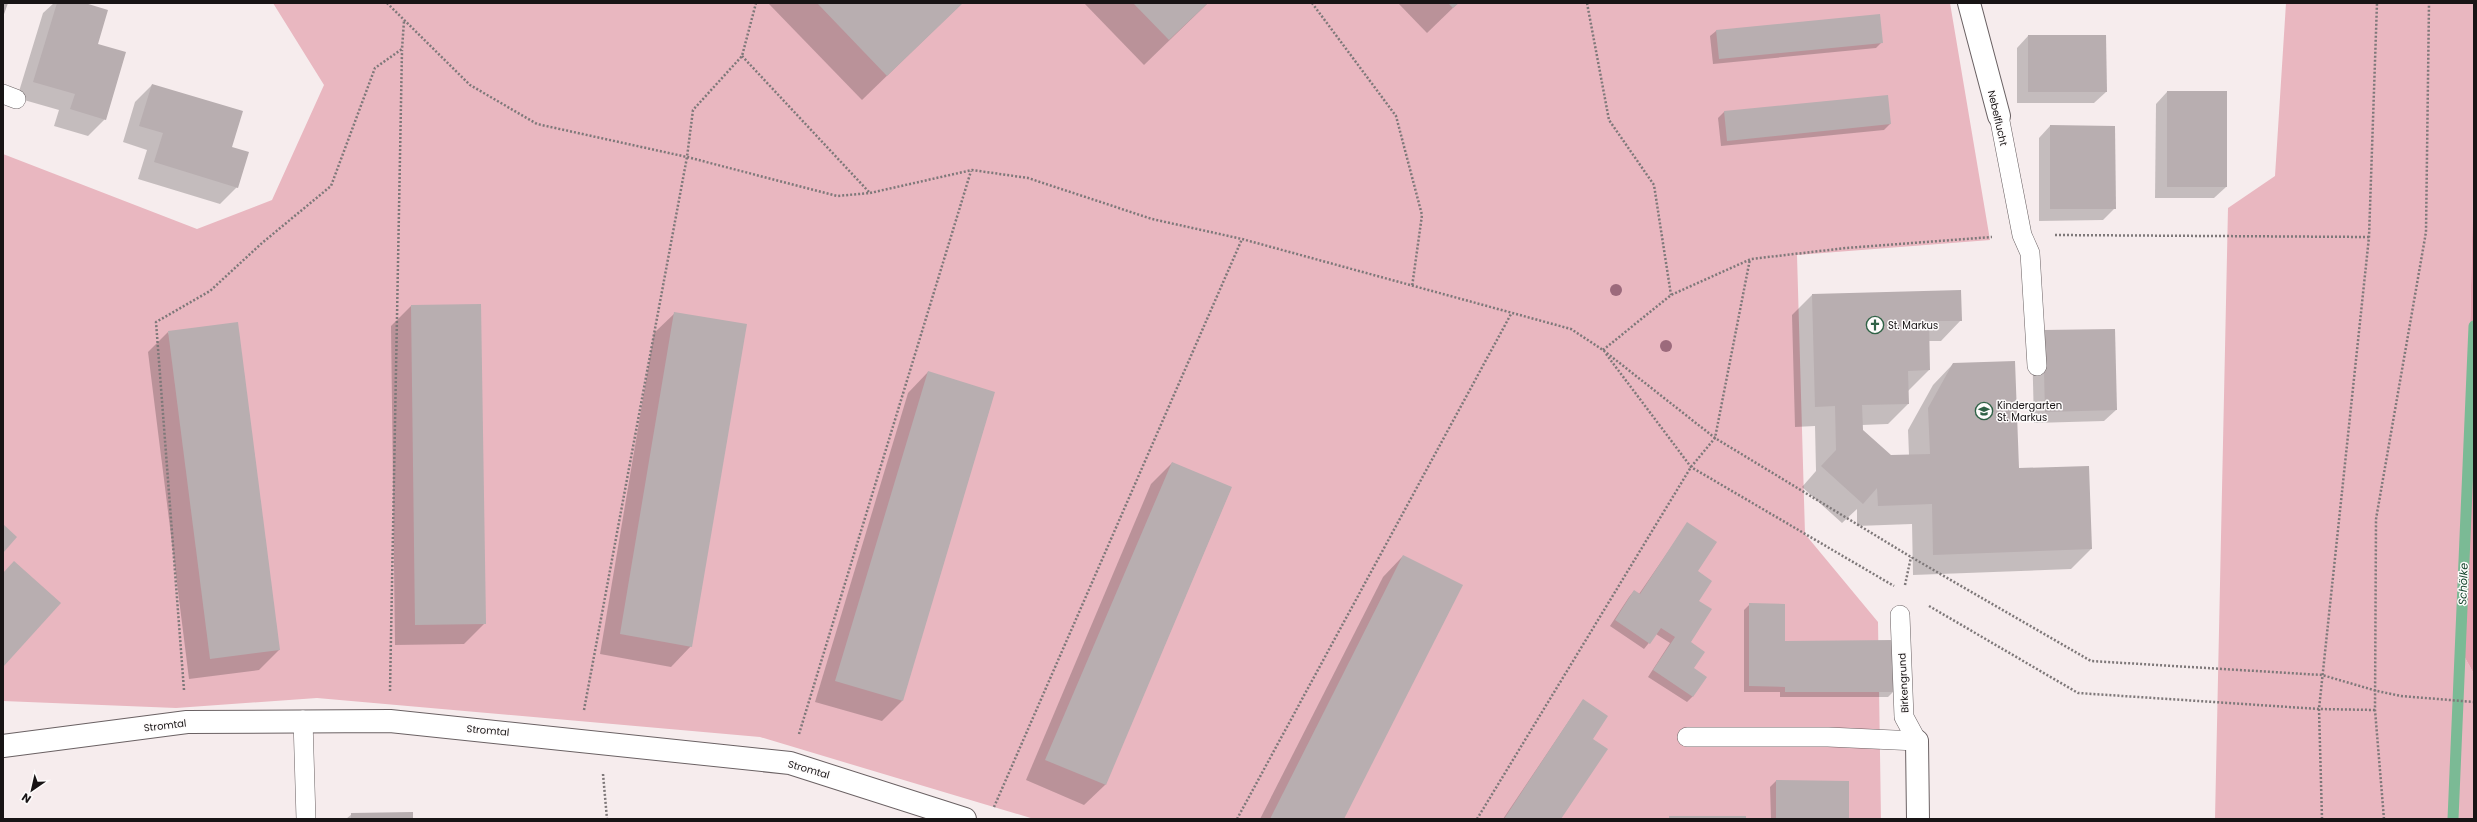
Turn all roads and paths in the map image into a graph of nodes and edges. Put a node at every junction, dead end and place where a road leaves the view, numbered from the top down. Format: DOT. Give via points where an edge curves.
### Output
graph roads {
  1 [pos="387,3"];
  2 [pos="756,3"];
  3 [pos="1312,3"];
  4 [pos="1587,3"];
  5 [pos="1969,3"];
  6 [pos="2377,3"];
  7 [pos="2428,3"];
  8 [pos="404,21"];
  9 [pos="402,49"];
  10 [pos="742,56"];
  11 [pos="1999,116"];
  12 [pos="687,157"];
  13 [pos="972,170"];
  14 [pos="870,193"];
  15 [pos="2022,235"];
  16 [pos="2369,236"];
  17 [pos="1242,239"];
  18 [pos="1751,259"];
  19 [pos="1412,287"];
  20 [pos="1671,294"];
  21 [pos="1511,314"];
  22 [pos="1603,350"];
  23 [pos="2037,366"];
  24 [pos="1715,438"];
  25 [pos="1691,467"];
  26 [pos="1897,587"];
  27 [pos="1924,603"];
  28 [pos="1900,616"];
  29 [pos="2322,675"];
  30 [pos="2377,691"];
  31 [pos="2474,702"];
  32 [pos="2319,709"];
  33 [pos="2375,710"];
  34 [pos="303,720"];
  35 [pos="390,721"];
  36 [pos="187,722"];
  37 [pos="1687,736"];
  38 [pos="579,739"];
  39 [pos="1917,741"];
  40 [pos="601,742"];
  41 [pos="3,746"];
  42 [pos="790,763"];
  43 [pos="992,812"];
  44 [pos="306,819"];
  45 [pos="607,819"];
  46 [pos="965,819"];
  47 [pos="1237,819"];
  48 [pos="1477,819"];
  49 [pos="1918,819"];
  50 [pos="2322,819"];
  51 [pos="2384,819"];
  1 -- 8 [label="path"];
  2 -- 10 [label="path"];
  3 -- 19 [label="path" via="1396,116 1422,215"];
  4 -- 20 [label="path" via="1609,120 1654,185"];
  5 -- 11 [label="street, Nebelflucht"];
  6 -- 16 [label="path"];
  7 -- 30 [label="path" via="2426,232 2376,519"];
  8 -- 9 [label="path"];
  8 -- 12 [label="path" via="470,85 537,124"];
  9 -- 35 [label="path"];
  9 -- 36 [label="path" via="375,68 331,186 262,243 210,291 156,322"];
  10 -- 12 [label="path" via="692,110"];
  10 -- 14 [label="path"];
  11 -- 15 [label="lane, Nebelflucht"];
  12 -- 14 [label="path" via="837,196"];
  12 -- 38 [label="path"];
  13 -- 14 [label="path"];
  13 -- 17 [label="path" via="1028,178 1152,218"];
  13 -- 42 [label="path"];
  15 -- 16 [label="path"];
  15 -- 18 [label="path" via="1846,248"];
  15 -- 23 [label="lane, Nebelflucht" via="2030,253"];
  16 -- 29 [label="path"];
  17 -- 19 [label="path"];
  17 -- 43 [label="path"];
  18 -- 20 [label="path"];
  18 -- 24 [label="path"];
  19 -- 21 [label="path"];
  20 -- 22 [label="path"];
  21 -- 22 [label="path" via="1571,329"];
  21 -- 47 [label="path"];
  22 -- 24 [label="path"];
  22 -- 25 [label="path"];
  24 -- 25 [label="path"];
  24 -- 29 [label="path" via="1911,558 2091,661"];
  25 -- 26 [label="path"];
  25 -- 48 [label="path"];
  27 -- 32 [label="path" via="2078,693"];
  28 -- 39 [label="lane, Birkengrund" via="1904,717"];
  29 -- 30 [label="path"];
  29 -- 32 [label="path"];
  30 -- 31 [label="path" via="2401,696"];
  30 -- 33 [label="path"];
  32 -- 33 [label="path"];
  32 -- 50 [label="path"];
  33 -- 51 [label="path"];
  34 -- 35 [label="street, Stromtal"];
  34 -- 36 [label="street, Stromtal"];
  34 -- 44 [label="lane"];
  35 -- 38 [label="street, Stromtal"];
  36 -- 41 [label="street, Stromtal"];
  37 -- 39 [label="lane" via="1828,737"];
  38 -- 40 [label="street, Stromtal"];
  39 -- 49 [label="street, Birkengrund"];
  40 -- 42 [label="street, Stromtal"];
  40 -- 45 [label="path"];
  42 -- 46 [label="street, Stromtal"];
}
